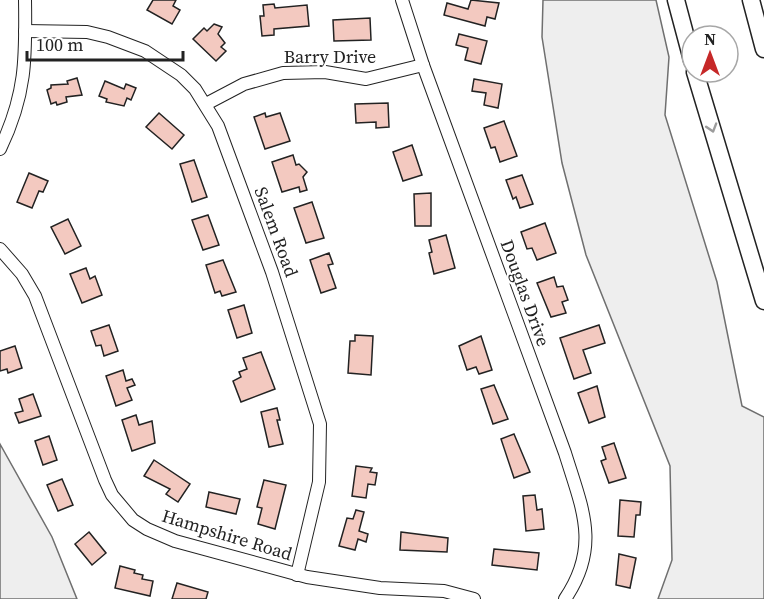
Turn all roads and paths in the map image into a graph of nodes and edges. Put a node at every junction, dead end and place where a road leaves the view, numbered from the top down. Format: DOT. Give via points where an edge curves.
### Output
graph roads {
  1 [pos="25,0"];
  2 [pos="402,0"];
  3 [pos="676,0"];
  4 [pos="751,0"];
  5 [pos="682,24"];
  6 [pos="25,31"];
  7 [pos="764,48"];
  8 [pos="423,65"];
  9 [pos="699,84"];
  10 [pos="206,104"];
  11 [pos="0,149"];
  12 [pos="0,249"];
  13 [pos="764,301"];
  14 [pos="297,574"];
  15 [pos="474,599"];
  16 [pos="565,599"];
  1 -- 6 [label="street"];
  2 -- 8 [label="street, Douglas Drive"];
  3 -- 5 [label="highway"];
  4 -- 7 [label="highway"];
  6 -- 10 [label="street, Salem Road" via="87,32 126,42 181,75"];
  6 -- 11 [label="street" via="20,102"];
  8 -- 10 [label="street, Barry Drive" via="366,79 326,72 283,74 244,84"];
  8 -- 16 [label="street, Douglas Drive" via="565,453 584,517 585,559"];
  9 -- 13 [label="highway, one-way"];
  10 -- 14 [label="street, Salem Road" via="218,126 272,272 320,424 319,482"];
  12 -- 14 [label="street, Hampshire Road" via="35,296 105,480 122,508 161,536"];
  14 -- 15 [label="street, Hampshire Road" via="343,584 444,591"];
}
